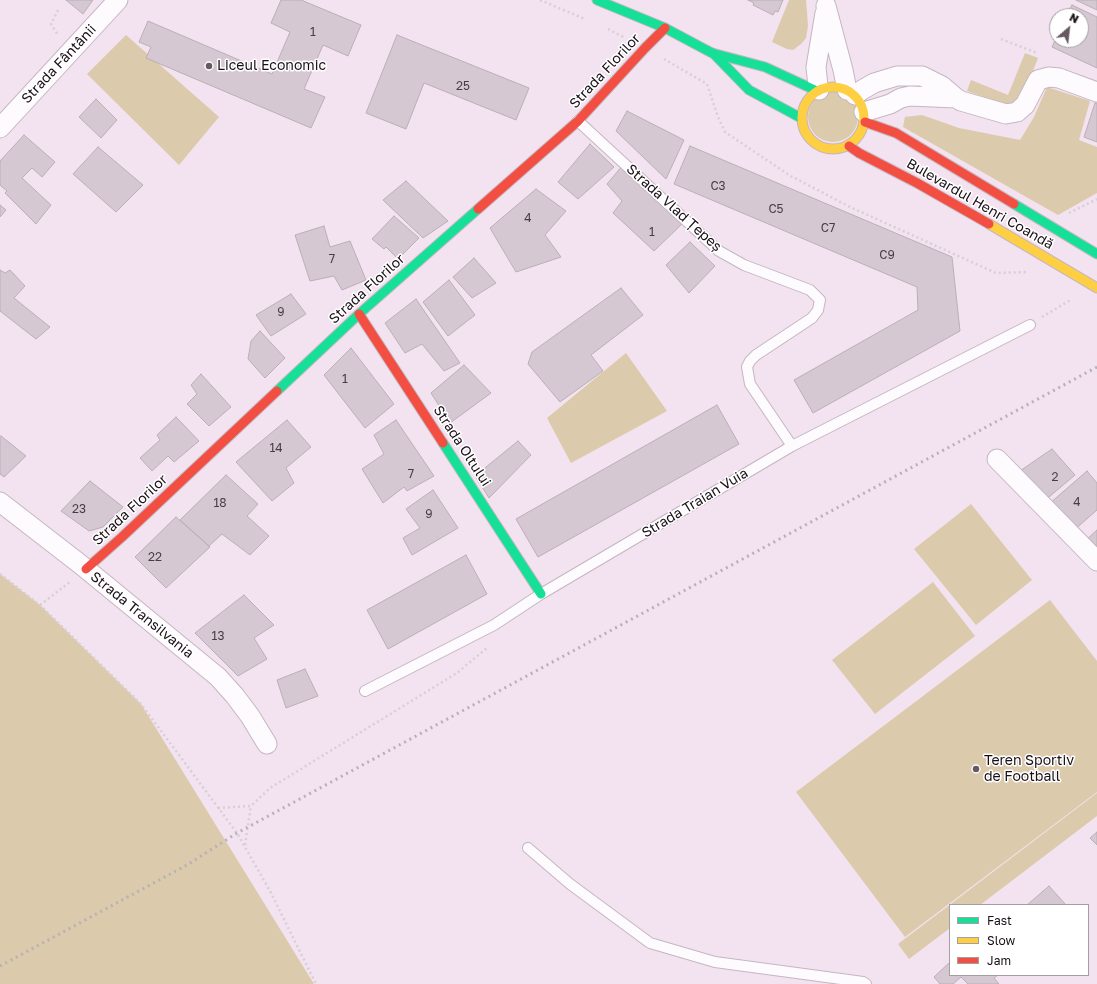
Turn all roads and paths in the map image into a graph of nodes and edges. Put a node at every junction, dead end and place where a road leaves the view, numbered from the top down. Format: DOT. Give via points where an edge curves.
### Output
graph roads {
  1 [pos="118,0"];
  2 [pos="540,0"];
  3 [pos="597,0"];
  4 [pos="826,3"];
  5 [pos="590,21"];
  6 [pos="604,28"];
  7 [pos="665,28"];
  8 [pos="1001,39"];
  9 [pos="645,48"];
  10 [pos="712,53"];
  11 [pos="1037,53"];
  12 [pos="818,90"];
  13 [pos="851,92"];
  14 [pos="1097,92"];
  15 [pos="956,98"];
  16 [pos="864,117"];
  17 [pos="801,118"];
  18 [pos="578,121"];
  19 [pos="0,128"];
  20 [pos="848,146"];
  21 [pos="1097,199"];
  22 [pos="1064,215"];
  23 [pos="1096,252"];
  24 [pos="1034,272"];
  25 [pos="1097,288"];
  26 [pos="1076,296"];
  27 [pos="359,314"];
  28 [pos="1030,325"];
  29 [pos="792,446"];
  30 [pos="997,459"];
  31 [pos="0,502"];
  32 [pos="1097,561"];
  33 [pos="86,569"];
  34 [pos="0,574"];
  35 [pos="540,594"];
  36 [pos="40,605"];
  37 [pos="499,622"];
  38 [pos="365,691"];
  39 [pos="267,744"];
  40 [pos="251,806"];
  41 [pos="218,808"];
  42 [pos="244,847"];
  43 [pos="528,848"];
  44 [pos="316,984"];
  45 [pos="866,984"];
  1 -- 19 [label="street, Strada Fântânii"];
  2 -- 5 [label="path"];
  3 -- 7 [label="street"];
  4 -- 12 [label="street" via="816,67"];
  4 -- 13 [label="street"];
  6 -- 9 [label="path"];
  7 -- 9 [label="street, Strada Florilor"];
  7 -- 10 [label="street"];
  8 -- 11 [label="path"];
  9 -- 18 [label="street, Strada Florilor"];
  9 -- 24 [label="path" via="707,84 725,132 789,175 850,207 996,273"];
  10 -- 12 [label="street" via="765,67"];
  10 -- 17 [label="street" via="749,90"];
  12 -- 13 [label="street" via="837,87"];
  12 -- 17 [label="street" via="803,107"];
  13 -- 15 [label="street" via="897,76 922,76 942,86"];
  13 -- 16 [label="street" via="861,103"];
  14 -- 15 [label="street" via="1059,78 1049,77 1038,80 1025,105 1017,112 1006,114"];
  15 -- 16 [label="street" via="910,96"];
  16 -- 20 [label="street" via="862,131"];
  16 -- 23 [label="street, Bulevardul Henri Coandă" via="896,133"];
  17 -- 20 [label="street" via="803,129 817,145 827,149"];
  18 -- 27 [label="street, Strada Florilor"];
  18 -- 29 [label="lane, Strada Vlad Țepeș" via="720,251 744,265 810,290 820,300 818,310 812,318 756,355 746,367 750,384"];
  20 -- 25 [label="street, Bulevardul Henri Coandă" via="917,183"];
  21 -- 22 [label="path"];
  26 -- 28 [label="path"];
  27 -- 33 [label="street, Strada Florilor"];
  27 -- 35 [label="street, Strada Oltului"];
  28 -- 29 [label="lane, Strada Traian Vuia"];
  29 -- 35 [label="lane, Strada Traian Vuia"];
  30 -- 32 [label="street"];
  31 -- 33 [label="street, Strada Transilvania"];
  33 -- 36 [label="path"];
  33 -- 39 [label="street, Strada Transilvania" via="218,677 250,716"];
  34 -- 36 [label="path"];
  35 -- 37 [label="lane, Strada Traian Vuia"];
  36 -- 41 [label="path" via="141,704"];
  37 -- 38 [label="lane, Strada Traian Vuia"];
  37 -- 40 [label="path" via="502,635 458,673 270,788"];
  40 -- 41 [label="path"];
  40 -- 42 [label="path"];
  41 -- 42 [label="path"];
  42 -- 44 [label="path" via="270,891"];
  43 -- 45 [label="lane" via="570,884 650,943 715,962"];
}
